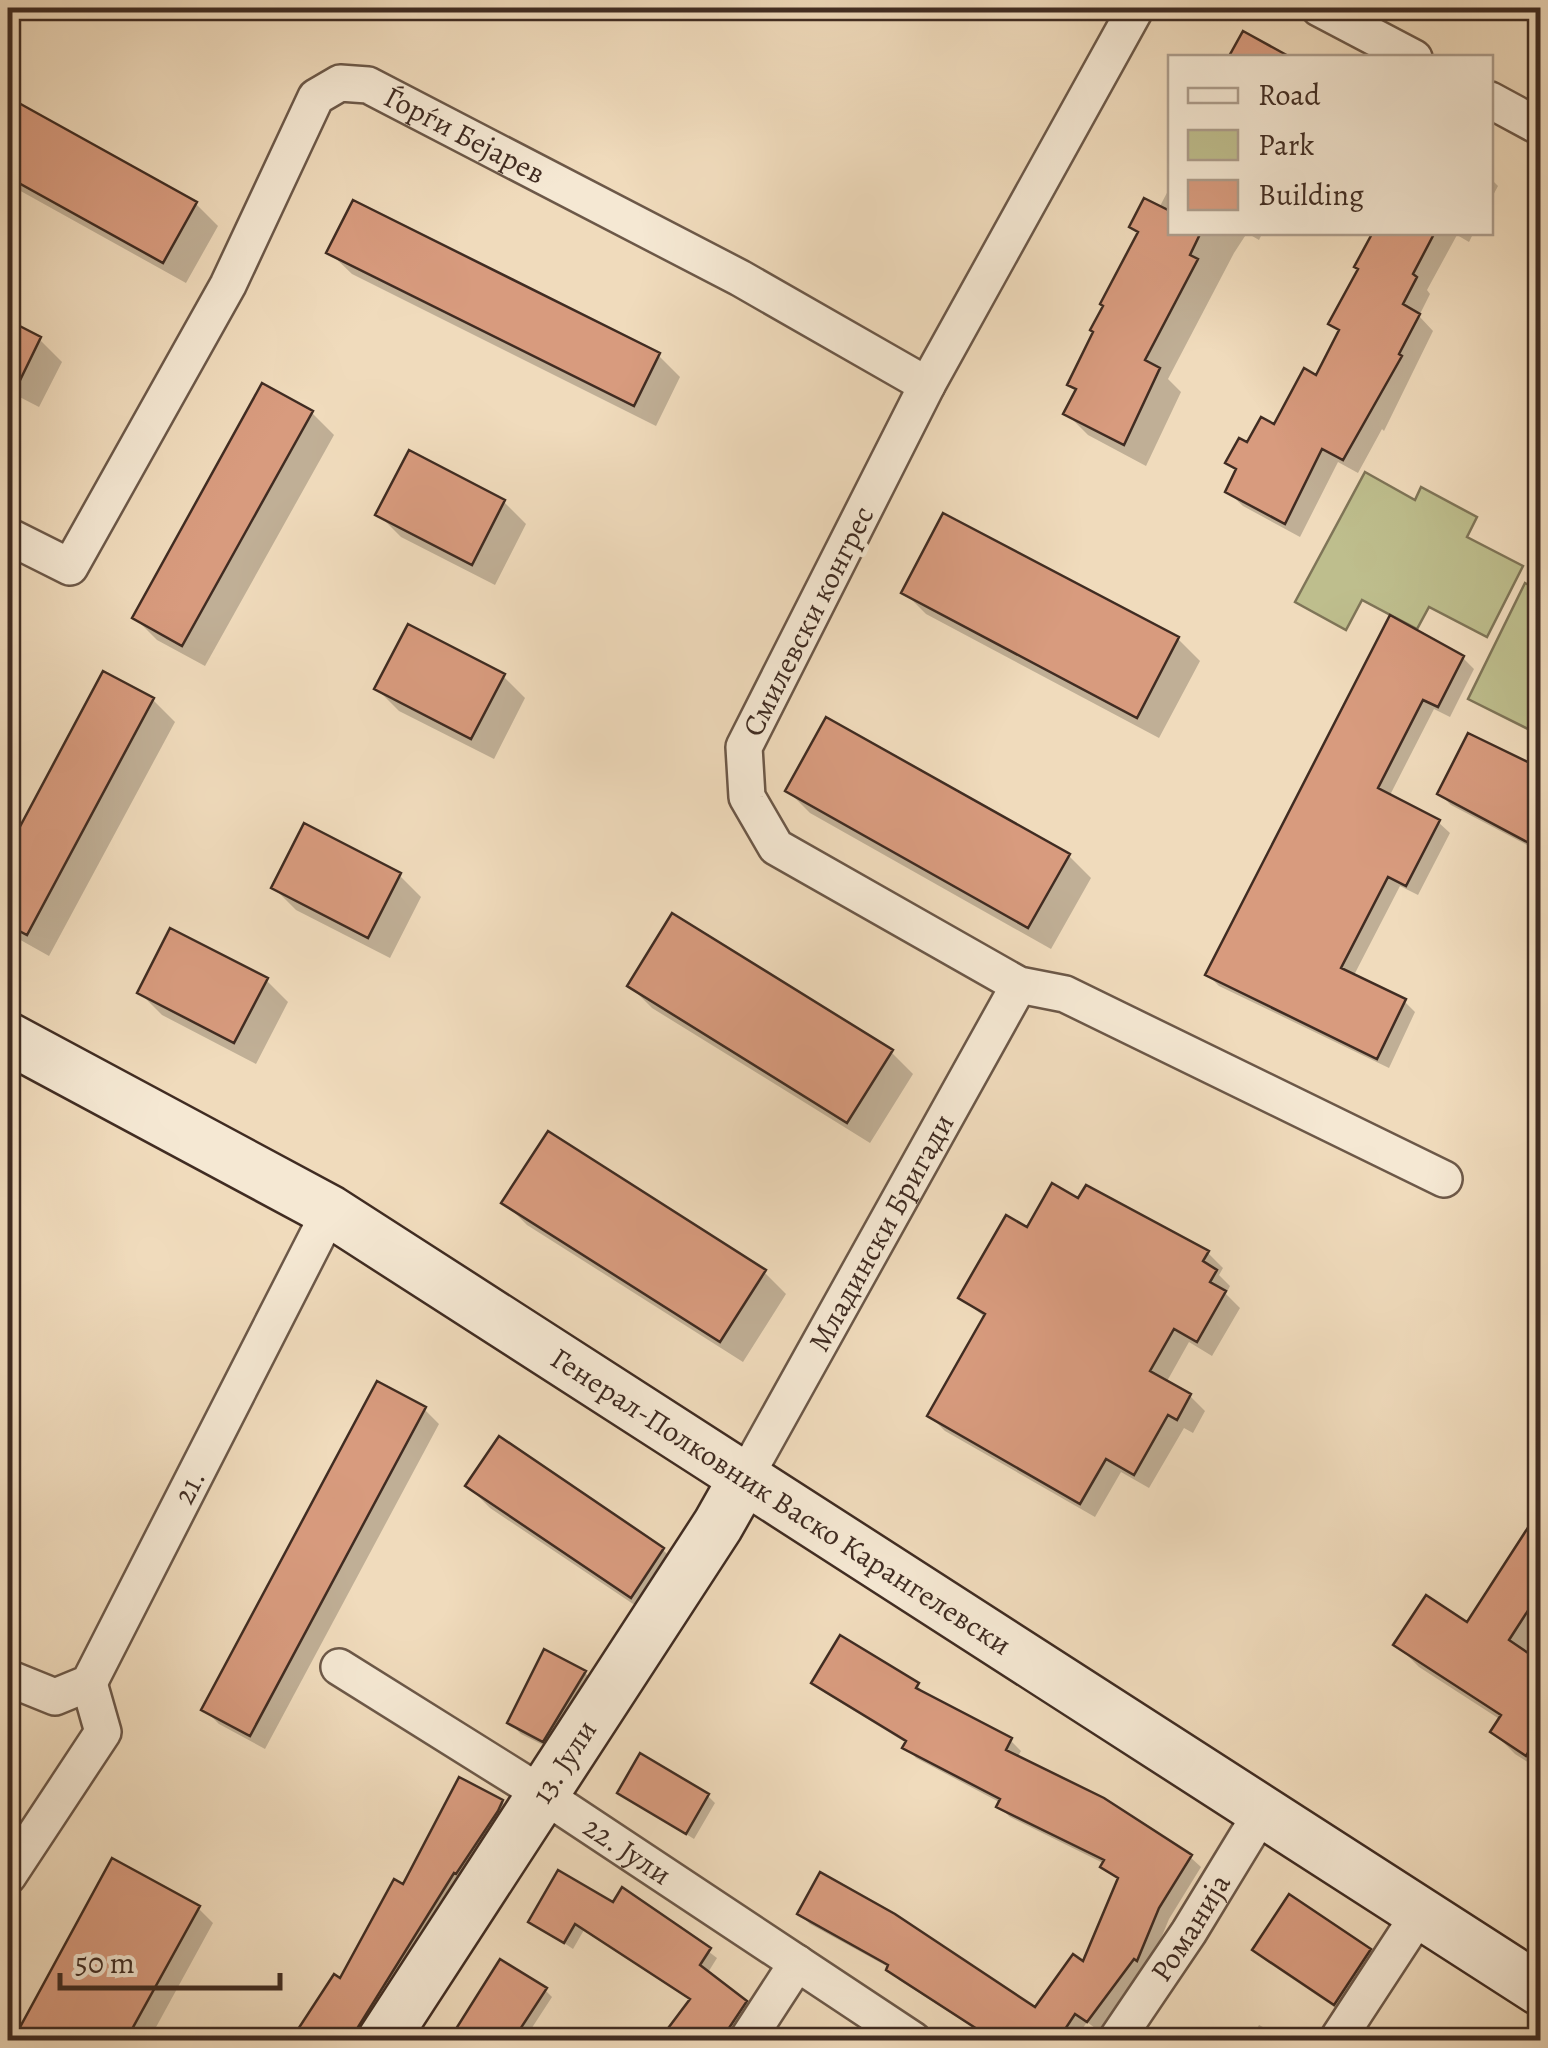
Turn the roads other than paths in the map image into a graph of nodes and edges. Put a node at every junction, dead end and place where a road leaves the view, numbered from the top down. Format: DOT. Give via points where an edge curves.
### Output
graph roads {
  1 [pos="1136,8"];
  2 [pos="1319,8"];
  3 [pos="1408,55"];
  4 [pos="1493,102"];
  5 [pos="1540,127"];
  6 [pos="927,386"];
  7 [pos="8,536"];
  8 [pos="1020,985"];
  9 [pos="8,1038"];
  10 [pos="1444,1178"];
  11 [pos="330,1211"];
  12 [pos="744,1479"];
  13 [pos="339,1666"];
  14 [pos="8,1678"];
  15 [pos="89,1683"];
  16 [pos="542,1794"];
  17 [pos="1262,1812"];
  18 [pos="8,1876"];
  19 [pos="1420,1913"];
  20 [pos="797,1962"];
  21 [pos="1540,1990"];
  22 [pos="1349,2036"];
  23 [pos="382,2040"];
  24 [pos="747,2040"];
  25 [pos="914,2040"];
  26 [pos="1116,2040"];
  1 -- 6 [label="street, Смилевски конгрес"];
  2 -- 3 [label="street"];
  4 -- 5 [label="street"];
  6 -- 7 [label="street, Ѓорѓи Бејарев" via="740,278 368,85 340,84 316,98 228,284 70,567"];
  6 -- 8 [label="street, Смилевски конгрес" via="744,747 747,797 776,848"];
  8 -- 10 [label="street, Смилевски конгрес" via="1065,994"];
  8 -- 12 [label="street, Младински Бригади"];
  9 -- 11 [label="street, Генерал-Полковник Васко Карангелевски"];
  11 -- 12 [label="street, Генерал-Полковник Васко Карангелевски"];
  11 -- 15 [label="street, 21."];
  12 -- 16 [label="street, 13. Јули"];
  12 -- 17 [label="street, Генерал-Полковник Васко Карангелевски"];
  13 -- 16 [label="street, 22. Јули"];
  14 -- 15 [label="street" via="55,1697"];
  15 -- 18 [label="street" via="104,1732"];
  16 -- 20 [label="street, 22. Јули"];
  16 -- 23 [label="street, 13. Јули"];
  17 -- 19 [label="street, Генерал-Полковник Васко Карангелевски"];
  17 -- 26 [label="street, Романија"];
  19 -- 21 [label="street, Генерал-Полковник Васко Карангелевски"];
  19 -- 22 [label="street"];
  20 -- 24 [label="street"];
  20 -- 25 [label="street, 22. Јули"];
}
